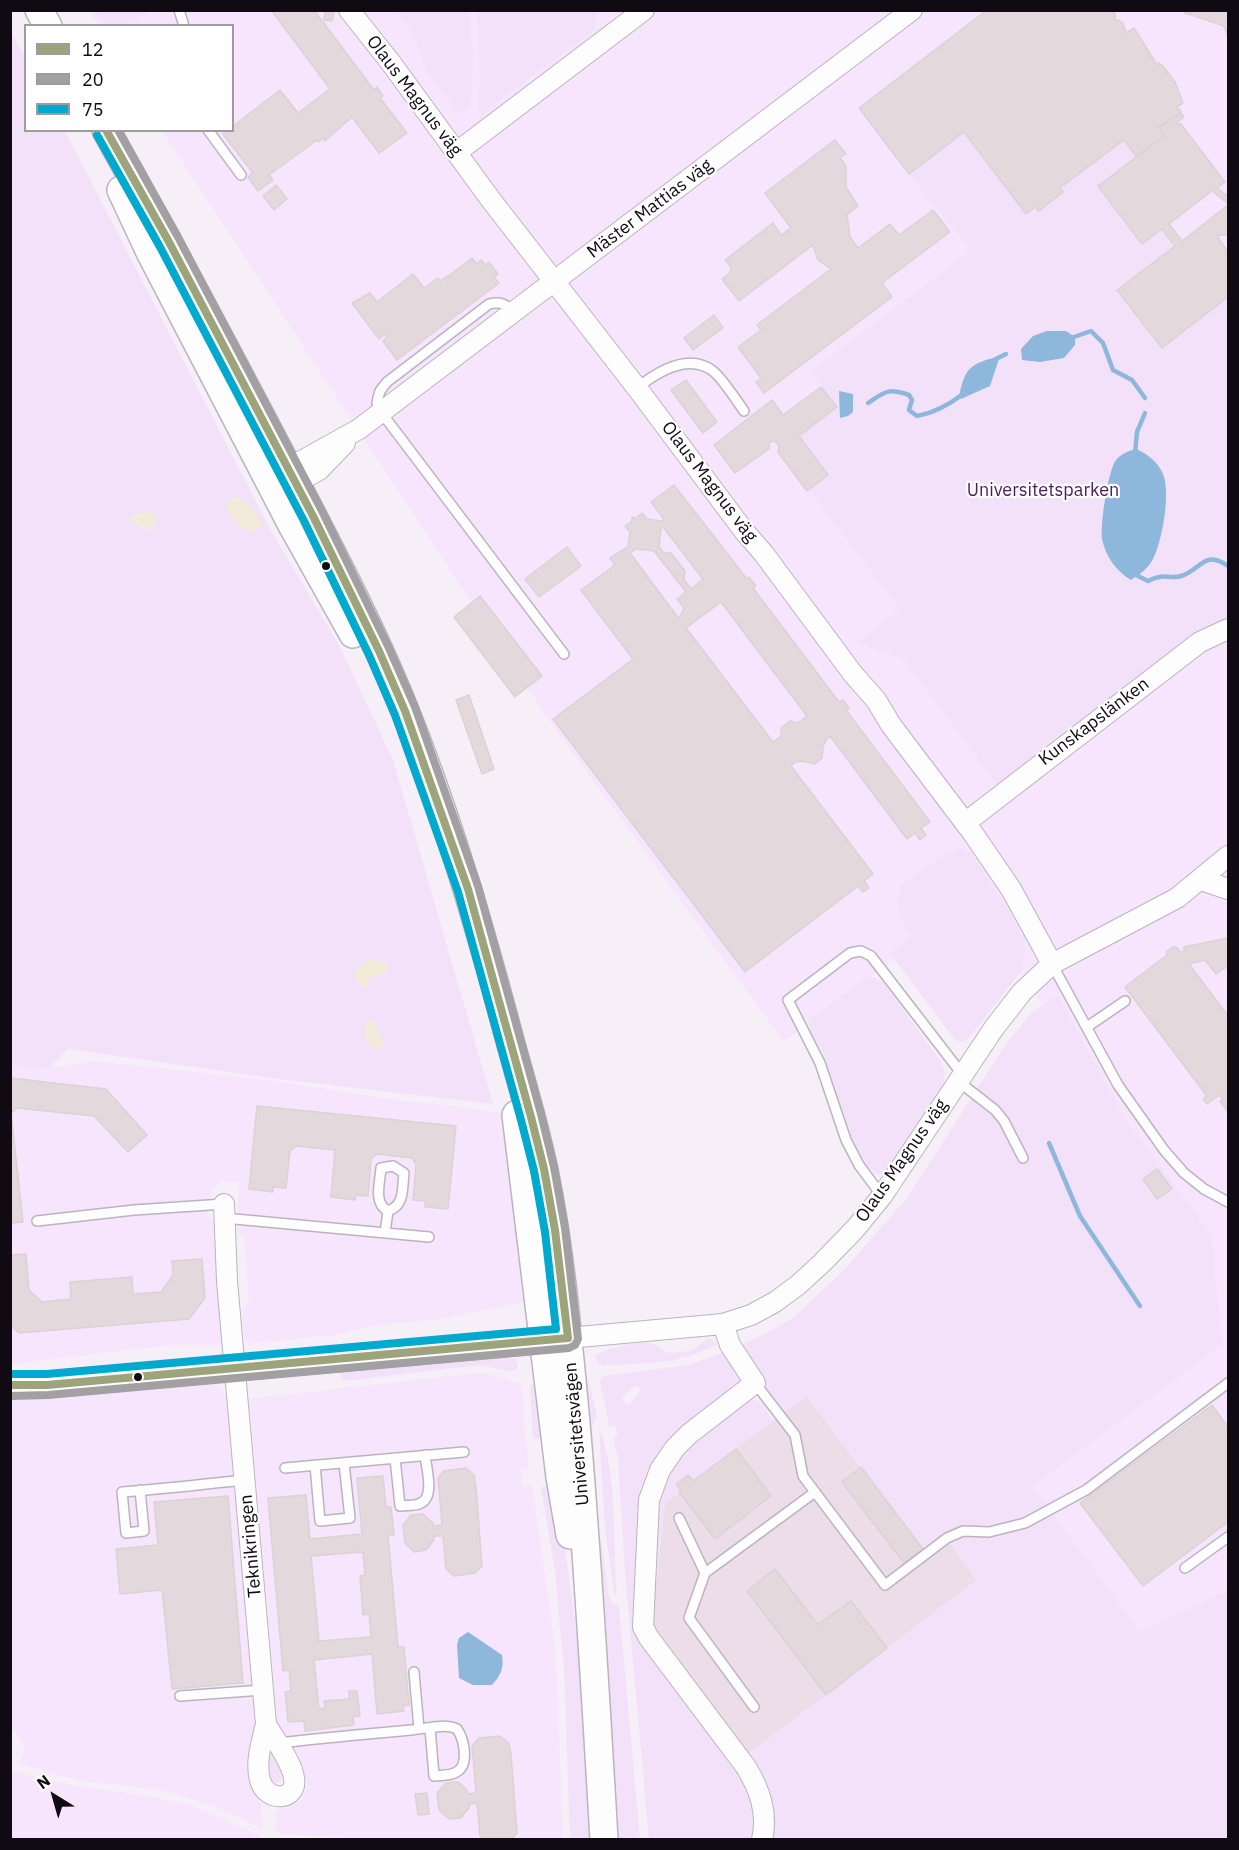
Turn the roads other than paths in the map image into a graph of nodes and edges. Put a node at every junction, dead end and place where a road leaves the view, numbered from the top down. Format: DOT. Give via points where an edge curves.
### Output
graph roads {
  1 [pos="38,10"];
  2 [pos="349,10"];
  3 [pos="644,10"];
  4 [pos="912,10"];
  5 [pos="44,24"];
  6 [pos="94,132"];
  7 [pos="107,132"];
  8 [pos="209,132"];
  9 [pos="457,152"];
  10 [pos="241,175"];
  11 [pos="554,281"];
  12 [pos="637,388"];
  13 [pos="744,411"];
  14 [pos="381,412"];
  15 [pos="282,481"];
  16 [pos="1228,630"];
  17 [pos="564,654"];
  18 [pos="965,823"];
  19 [pos="1228,856"];
  20 [pos="1202,880"];
  21 [pos="1228,889"];
  22 [pos="1052,964"];
  23 [pos="1125,1001"];
  24 [pos="1087,1027"];
  25 [pos="960,1077"];
  26 [pos="1023,1158"];
  27 [pos="882,1196"];
  28 [pos="1228,1202"];
  29 [pos="224,1211"];
  30 [pos="388,1211"];
  31 [pos="37,1221"];
  32 [pos="385,1233"];
  33 [pos="429,1237"];
  34 [pos="723,1324"];
  35 [pos="556,1340"];
  36 [pos="235,1368"];
  37 [pos="755,1383"];
  38 [pos="1228,1383"];
  39 [pos="10,1385"];
  40 [pos="47,1385"];
  41 [pos="10,1394"];
  42 [pos="464,1452"];
  43 [pos="425,1455"];
  44 [pos="395,1458"];
  45 [pos="345,1463"];
  46 [pos="315,1466"];
  47 [pos="285,1468"];
  48 [pos="245,1480"];
  49 [pos="140,1490"];
  50 [pos="814,1492"];
  51 [pos="679,1518"];
  52 [pos="1228,1538"];
  53 [pos="1185,1568"];
  54 [pos="705,1573"];
  55 [pos="414,1672"];
  56 [pos="263,1690"];
  57 [pos="180,1696"];
  58 [pos="754,1707"];
  59 [pos="430,1728"];
  60 [pos="420,1729"];
  61 [pos="268,1737"];
  62 [pos="604,1839"];
  63 [pos="762,1839"];
  1 -- 5 [label="main road"];
  2 -- 9 [label="street, Olaus Magnus väg"];
  3 -- 9 [label="street"];
  4 -- 11 [label="street, Mäster Mattias väg"];
  6 -- 15 [label="main road, Universitetsvägen" via="150,252"];
  7 -- 15 [label="main road, Universitetsvägen" via="169,242"];
  8 -- 10 [label="lane"];
  9 -- 11 [label="street, Olaus Magnus väg"];
  11 -- 12 [label="street, Olaus Magnus väg"];
  11 -- 14 [label="street, Mäster Mattias väg"];
  12 -- 13 [label="lane" via="662,369 700,365 713,371"];
  12 -- 18 [label="street, Olaus Magnus väg"];
  14 -- 15 [label="street, Mäster Mattias väg" via="319,470"];
  14 -- 17 [label="lane"];
  15 -- 35 [label="main road, Universitetsvägen" via="380,651 468,889 544,1169 555,1230"];
  16 -- 18 [label="street, Kunskapslänken" via="1200,642"];
  18 -- 22 [label="street, Olaus Magnus väg" via="1011,889"];
  19 -- 20 [label="street, Olaus Magnus väg"];
  20 -- 21 [label="street"];
  20 -- 22 [label="street, Olaus Magnus väg" via="1177,898"];
  22 -- 24 [label="lane, Olaus Magnus väg"];
  22 -- 25 [label="street, Olaus Magnus väg" via="1022,992"];
  23 -- 24 [label="lane"];
  24 -- 28 [label="lane, Olaus Magnus väg" via="1118,1085 1164,1150 1184,1173"];
  25 -- 26 [label="lane" via="1004,1121"];
  25 -- 27 [label="street, Olaus Magnus väg"];
  25 -- 27 [label="lane" via="871,956 861,951 850,953 788,1000 820,1063 846,1140 859,1166"];
  27 -- 34 [label="street, Olaus Magnus väg" via="855,1229 798,1285 751,1315"];
  29 -- 31 [label="lane" via="134,1210"];
  29 -- 32 [label="lane"];
  29 -- 36 [label="street, Teknikringen"];
  30 -- 30 [label="lane" via="401,1200 404,1173 393,1166 381,1168 379,1201 381,1208"];
  30 -- 32 [label="lane"];
  32 -- 33 [label="lane"];
  34 -- 35 [label="street, Olaus Magnus väg"];
  34 -- 37 [label="street" via="730,1345"];
  35 -- 36 [label="street"];
  35 -- 62 [label="main road, Universitetsvägen" via="560,1477 593,1676"];
  36 -- 40 [label="street"];
  36 -- 48 [label="street, Teknikringen"];
  37 -- 50 [label="lane" via="795,1435 803,1476"];
  37 -- 63 [label="street" via="689,1434 660,1470 649,1500 643,1627 756,1783 764,1813"];
  38 -- 50 [label="lane" via="1086,1490 1024,1523 989,1532 963,1531 947,1538 885,1585"];
  39 -- 40 [label="street"];
  40 -- 41 [label="street"];
  42 -- 43 [label="lane"];
  43 -- 44 [label="lane"];
  43 -- 44 [label="lane" via="428,1494 419,1504 400,1506"];
  44 -- 45 [label="lane"];
  45 -- 46 [label="lane"];
  45 -- 46 [label="lane" via="350,1518 320,1521"];
  46 -- 47 [label="lane"];
  48 -- 49 [label="lane"];
  48 -- 56 [label="street, Teknikringen"];
  49 -- 49 [label="lane" via="144,1531 126,1533 122,1492"];
  50 -- 54 [label="lane"];
  51 -- 54 [label="lane"];
  52 -- 53 [label="lane"];
  54 -- 58 [label="lane" via="689,1618"];
  55 -- 60 [label="lane"];
  56 -- 57 [label="lane"];
  56 -- 61 [label="street, Teknikringen"];
  59 -- 59 [label="lane" via="451,1726 461,1734 464,1760 458,1771 434,1776"];
  59 -- 60 [label="lane"];
  60 -- 61 [label="lane"];
}
